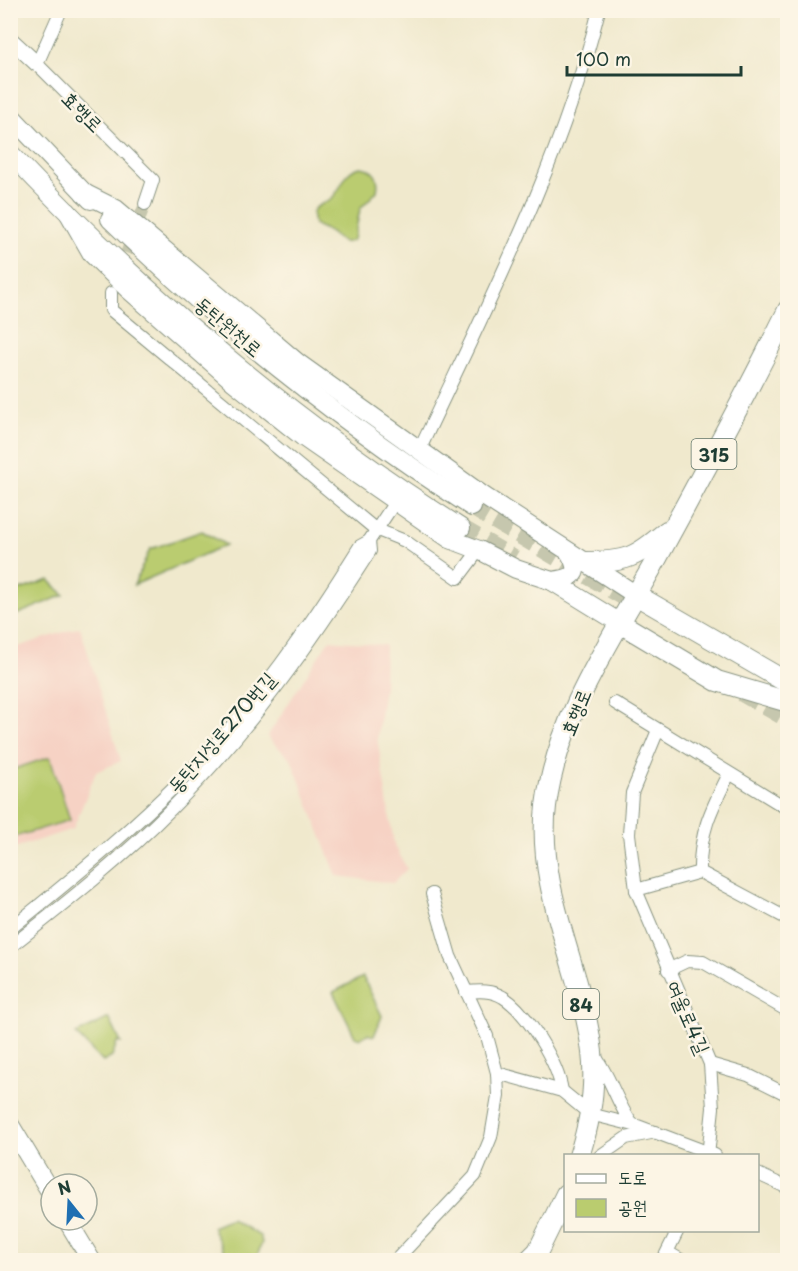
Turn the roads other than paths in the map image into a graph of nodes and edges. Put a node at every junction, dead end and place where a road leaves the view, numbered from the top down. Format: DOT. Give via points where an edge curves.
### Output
graph roads {
  1 [pos="61,10"];
  2 [pos="599,10"];
  3 [pos="10,39"];
  4 [pos="38,64"];
  5 [pos="10,115"];
  6 [pos="10,153"];
  7 [pos="84,193"];
  8 [pos="145,204"];
  9 [pos="68,212"];
  10 [pos="111,293"];
  11 [pos="788,310"];
  12 [pos="419,451"];
  13 [pos="395,502"];
  14 [pos="472,507"];
  15 [pos="676,523"];
  16 [pos="461,528"];
  17 [pos="372,535"];
  18 [pos="479,550"];
  19 [pos="577,557"];
  20 [pos="552,581"];
  21 [pos="636,595"];
  22 [pos="620,623"];
  23 [pos="788,683"];
  24 [pos="788,702"];
  25 [pos="615,703"];
  26 [pos="658,730"];
  27 [pos="729,774"];
  28 [pos="788,809"];
  29 [pos="700,872"];
  30 [pos="636,890"];
  31 [pos="432,894"];
  32 [pos="788,919"];
  33 [pos="10,929"];
  34 [pos="10,947"];
  35 [pos="668,970"];
  36 [pos="466,992"];
  37 [pos="788,1011"];
  38 [pos="592,1053"];
  39 [pos="710,1064"];
  40 [pos="497,1073"];
  41 [pos="562,1091"];
  42 [pos="788,1095"];
  43 [pos="590,1114"];
  44 [pos="632,1124"];
  45 [pos="10,1125"];
  46 [pos="656,1132"];
  47 [pos="579,1154"];
  48 [pos="602,1154"];
  49 [pos="711,1154"];
  50 [pos="39,1173"];
  51 [pos="759,1174"];
  52 [pos="788,1188"];
  53 [pos="564,1198"];
  54 [pos="74,1232"];
  55 [pos="677,1232"];
  56 [pos="666,1257"];
  57 [pos="91,1260"];
  58 [pos="396,1260"];
  59 [pos="529,1260"];
  60 [pos="681,1260"];
  1 -- 4 [label="street"];
  2 -- 12 [label="street" via="562,132 523,230"];
  3 -- 4 [label="street"];
  4 -- 8 [label="street, 효행로" via="153,180"];
  5 -- 7 [label="main road, 동탄원천로"];
  6 -- 9 [label="main road, 동탄원천로"];
  7 -- 12 [label="main road" via="116,209 298,363"];
  7 -- 14 [label="main road, 동탄원천로" via="200,302 283,371 406,465"];
  9 -- 13 [label="main road" via="92,254 164,323 303,437"];
  9 -- 16 [label="main road, 동탄원천로" via="143,284 267,390 390,483"];
  10 -- 17 [label="street" via="111,310"];
  11 -- 15 [label="main road, 효행로 / 315" via="740,409"];
  12 -- 19 [label="main road"];
  13 -- 17 [label="street, 동탄지성로270번길"];
  13 -- 18 [label="main road" via="450,539"];
  15 -- 19 [label="main road" via="628,559 613,562"];
  15 -- 21 [label="main road, 효행로 / 315"];
  17 -- 18 [label="street" via="405,541 458,578"];
  17 -- 33 [label="street, 동탄지성로270번길" via="360,546 259,691 190,771 93,862"];
  17 -- 34 [label="street" via="370,551 329,615 248,724 172,808"];
  18 -- 20 [label="main road" via="516,569"];
  19 -- 20 [label="main road" via="576,572 571,577"];
  19 -- 21 [label="main road"];
  20 -- 22 [label="main road"];
  21 -- 22 [label="main road, 효행로 / 84"];
  21 -- 23 [label="main road"];
  22 -- 24 [label="main road" via="717,681"];
  22 -- 38 [label="main road, 효행로 / 84" via="583,689 552,771 546,807 545,854"];
  25 -- 26 [label="street"];
  26 -- 27 [label="street"];
  26 -- 30 [label="street, 여울로4길" via="632,793 628,834"];
  27 -- 28 [label="street"];
  27 -- 29 [label="street" via="703,831"];
  29 -- 30 [label="street"];
  29 -- 32 [label="street"];
  30 -- 35 [label="street, 여울로4길"];
  31 -- 36 [label="street" via="450,956"];
  35 -- 37 [label="street, 여울로4길" via="687,961 703,962"];
  35 -- 39 [label="street, 여울로4길"];
  36 -- 40 [label="street" via="487,1036"];
  36 -- 41 [label="street" via="486,991 502,997 518,1010 560,1076"];
  38 -- 43 [label="main road, 효행로 / 84"];
  38 -- 44 [label="street" via="604,1067 618,1103"];
  39 -- 42 [label="street, 여울로4길" via="748,1075"];
  39 -- 49 [label="street, 여울로4길"];
  40 -- 41 [label="street"];
  40 -- 58 [label="street" via="498,1096 491,1137 475,1176"];
  41 -- 43 [label="street"];
  43 -- 44 [label="street"];
  43 -- 47 [label="main road, 효행로 / 84"];
  44 -- 46 [label="street"];
  45 -- 50 [label="main road"];
  46 -- 48 [label="street" via="626,1138"];
  46 -- 49 [label="street"];
  51 -- 52 [label="street"];
  53 -- 59 [label="main road" via="538,1251"];
  54 -- 57 [label="main road"];
  55 -- 56 [label="street"];
  56 -- 60 [label="street"];
}
